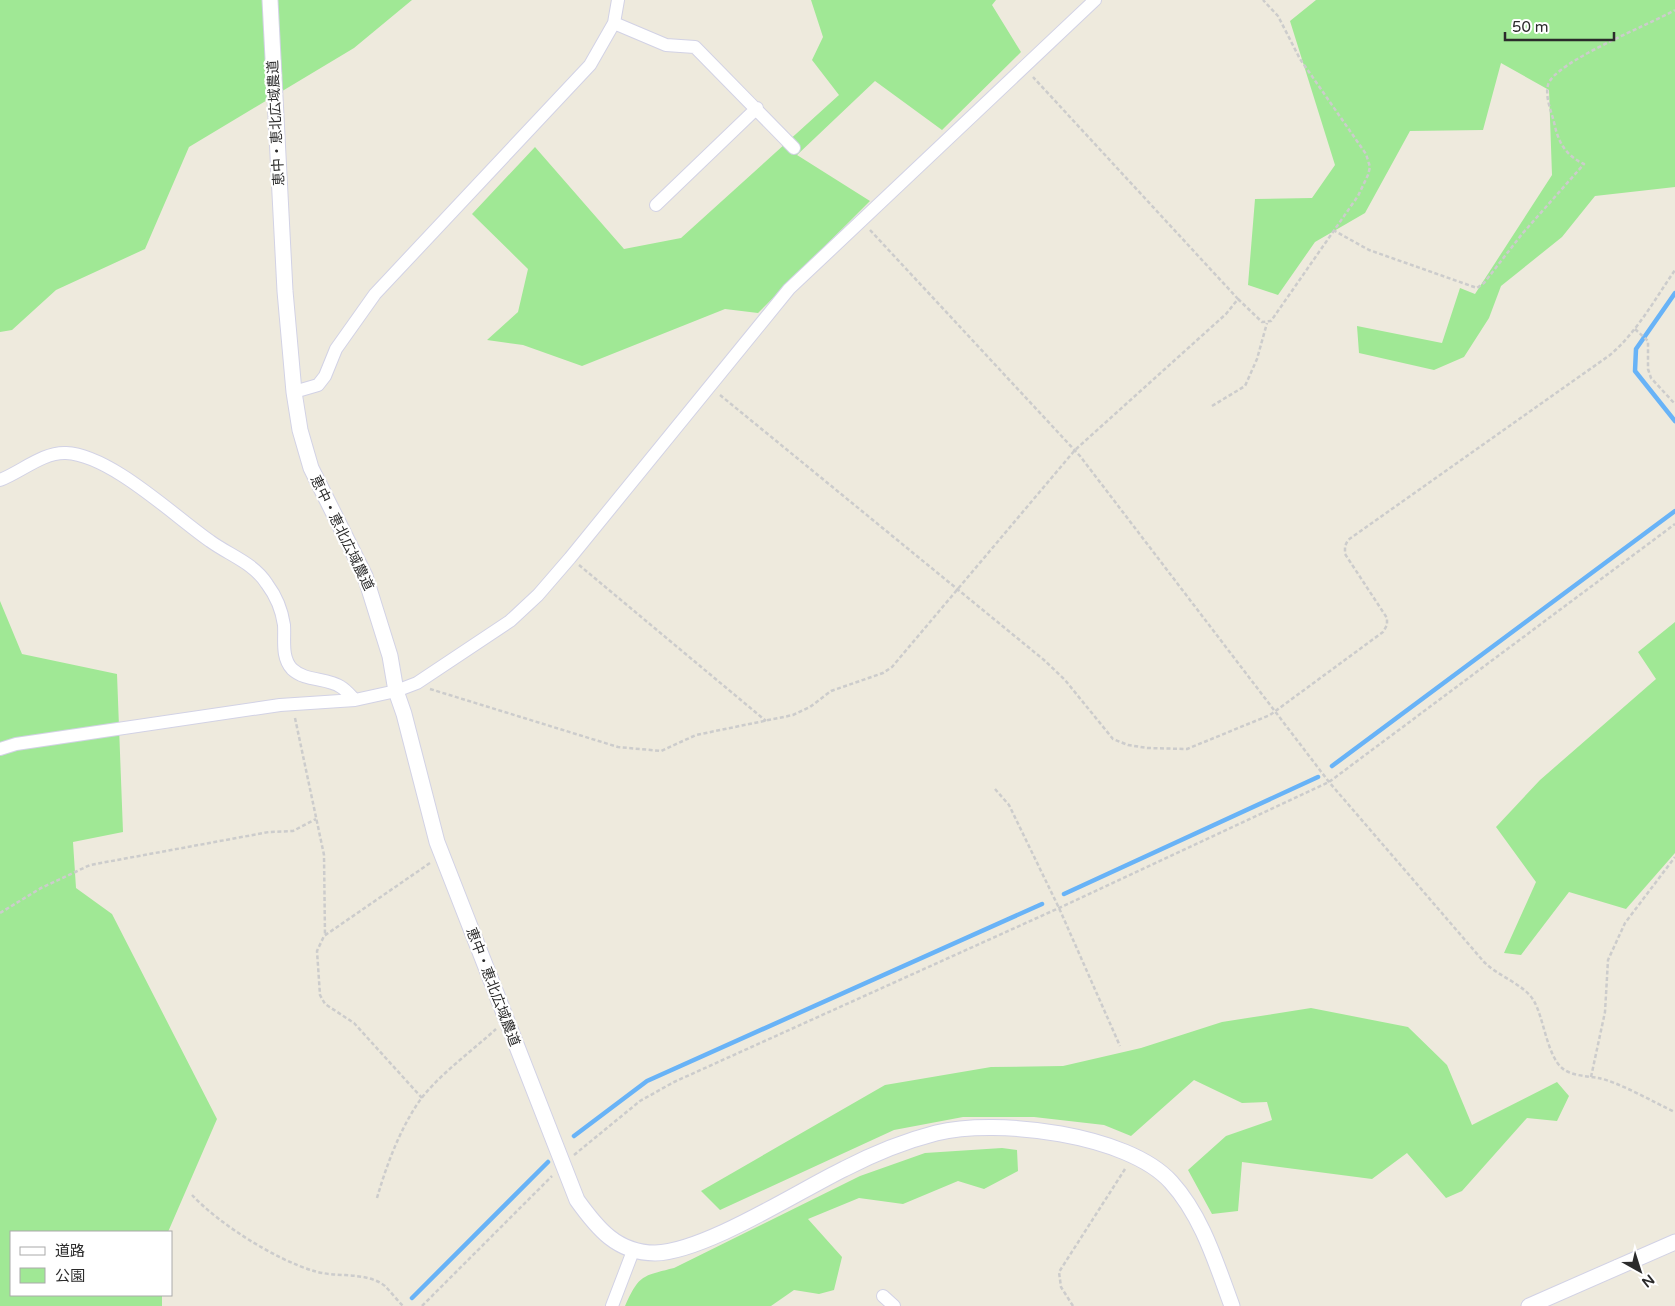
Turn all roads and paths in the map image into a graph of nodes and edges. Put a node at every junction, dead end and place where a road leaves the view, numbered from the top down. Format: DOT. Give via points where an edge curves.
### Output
graph roads {
  1 [pos="270,0"];
  2 [pos="618,0"];
  3 [pos="1095,0"];
  4 [pos="1263,0"];
  5 [pos="1675,10"];
  6 [pos="614,23"];
  7 [pos="1024,66"];
  8 [pos="757,108"];
  9 [pos="794,148"];
  10 [pos="656,205"];
  11 [pos="861,220"];
  12 [pos="1333,230"];
  13 [pos="1675,270"];
  14 [pos="1238,299"];
  15 [pos="1267,323"];
  16 [pos="1634,329"];
  17 [pos="709,386"];
  18 [pos="294,392"];
  19 [pos="1675,404"];
  20 [pos="1212,406"];
  21 [pos="1075,450"];
  22 [pos="0,480"];
  23 [pos="1675,524"];
  24 [pos="570,558"];
  25 [pos="956,590"];
  26 [pos="417,683"];
  27 [pos="396,691"];
  28 [pos="355,700"];
  29 [pos="293,704"];
  30 [pos="1275,711"];
  31 [pos="766,721"];
  32 [pos="0,749"];
  33 [pos="1329,782"];
  34 [pos="995,789"];
  35 [pos="316,819"];
  36 [pos="442,854"];
  37 [pos="1675,856"];
  38 [pos="1059,908"];
  39 [pos="0,913"];
  40 [pos="325,936"];
  41 [pos="506,1020"];
  42 [pos="1120,1046"];
  43 [pos="1591,1077"];
  44 [pos="422,1098"];
  45 [pos="1675,1112"];
  46 [pos="1132,1155"];
  47 [pos="563,1165"];
  48 [pos="192,1195"];
  49 [pos="376,1198"];
  50 [pos="1675,1242"];
  51 [pos="633,1250"];
  52 [pos="883,1296"];
  53 [pos="403,1306"];
  54 [pos="422,1306"];
  55 [pos="612,1306"];
  56 [pos="894,1306"];
  57 [pos="1073,1306"];
  58 [pos="1232,1306"];
  59 [pos="1529,1306"];
  1 -- 18 [label="street, 恵中・恵北広域農道" via="285,291"];
  2 -- 6 [label="street"];
  3 -- 7 [label="street"];
  4 -- 12 [label="path" via="1278,16 1300,59 1369,160 1364,183"];
  5 -- 12 [label="path" via="1571,62 1550,78 1547,91 1558,138 1568,155 1584,164 1477,288 1369,250"];
  6 -- 8 [label="street" via="666,45 695,47"];
  6 -- 18 [label="street" via="590,65 375,294 336,349 318,385"];
  7 -- 11 [label="street"];
  7 -- 14 [label="path"];
  8 -- 9 [label="street"];
  8 -- 10 [label="street"];
  11 -- 17 [label="street" via="789,289"];
  11 -- 21 [label="path"];
  12 -- 15 [label="path"];
  13 -- 16 [label="path"];
  14 -- 15 [label="path" via="1254,316"];
  14 -- 21 [label="path" via="1226,314"];
  15 -- 20 [label="path" via="1245,386"];
  16 -- 19 [label="path" via="1648,341 1648,369 1652,378"];
  16 -- 30 [label="path" via="1610,355 1348,540 1345,554 1387,618 1386,625 1383,632"];
  17 -- 24 [label="street"];
  17 -- 25 [label="path"];
  18 -- 27 [label="street, 恵中・恵北広域農道" via="311,468 365,576 390,656"];
  21 -- 25 [label="path"];
  21 -- 30 [label="path"];
  22 -- 28 [label="street" via="39,460 67,453 100,464 130,481 211,542 254,568 278,601 284,624 284,652 292,668 306,677 340,686"];
  23 -- 33 [label="path"];
  24 -- 26 [label="street" via="510,621"];
  24 -- 31 [label="path"];
  25 -- 30 [label="path" via="1044,660 1065,680 1113,739 1128,745 1187,749"];
  25 -- 31 [label="path" via="892,667 831,691 794,715"];
  26 -- 27 [label="street"];
  26 -- 31 [label="path" via="436,692 618,747 641,751 661,751 696,735"];
  27 -- 28 [label="street"];
  27 -- 36 [label="street, 恵中・恵北広域農道"];
  28 -- 29 [label="street"];
  29 -- 32 [label="street" via="16,744"];
  29 -- 35 [label="path"];
  30 -- 33 [label="path"];
  33 -- 38 [label="path"];
  33 -- 43 [label="path" via="1484,962 1495,973 1517,984 1533,1000 1561,1068"];
  34 -- 38 [label="path" via="1009,805"];
  35 -- 39 [label="path" via="293,831 269,832 90,865 41,888"];
  35 -- 40 [label="path" via="325,869"];
  36 -- 40 [label="path"];
  36 -- 41 [label="street, 恵中・恵北広域農道"];
  37 -- 43 [label="path" via="1625,924 1608,960 1605,1012"];
  38 -- 42 [label="path"];
  38 -- 47 [label="path" via="674,1082 640,1100"];
  40 -- 44 [label="path" via="317,951 320,996 325,1004 354,1023"];
  41 -- 44 [label="path"];
  41 -- 47 [label="street, 恵中・恵北広域農道"];
  43 -- 45 [label="path" via="1601,1078"];
  44 -- 49 [label="path" via="403,1130"];
  46 -- 51 [label="street, 恵中・恵北広域農道" via="1109,1145 1050,1132 982,1126 938,1132 846,1168 694,1244 654,1253"];
  46 -- 57 [label="path" via="1059,1272 1061,1287"];
  46 -- 58 [label="street, 恵中・恵北広域農道" via="1157,1168 1184,1199 1206,1237"];
  47 -- 51 [label="street, 恵中・恵北広域農道" via="577,1200 594,1223 615,1242"];
  47 -- 54 [label="path"];
  48 -- 53 [label="path" via="204,1208 269,1252 314,1271 368,1279 384,1286"];
  50 -- 59 [label="street"];
  51 -- 55 [label="street"];
  52 -- 56 [label="street"];
}
